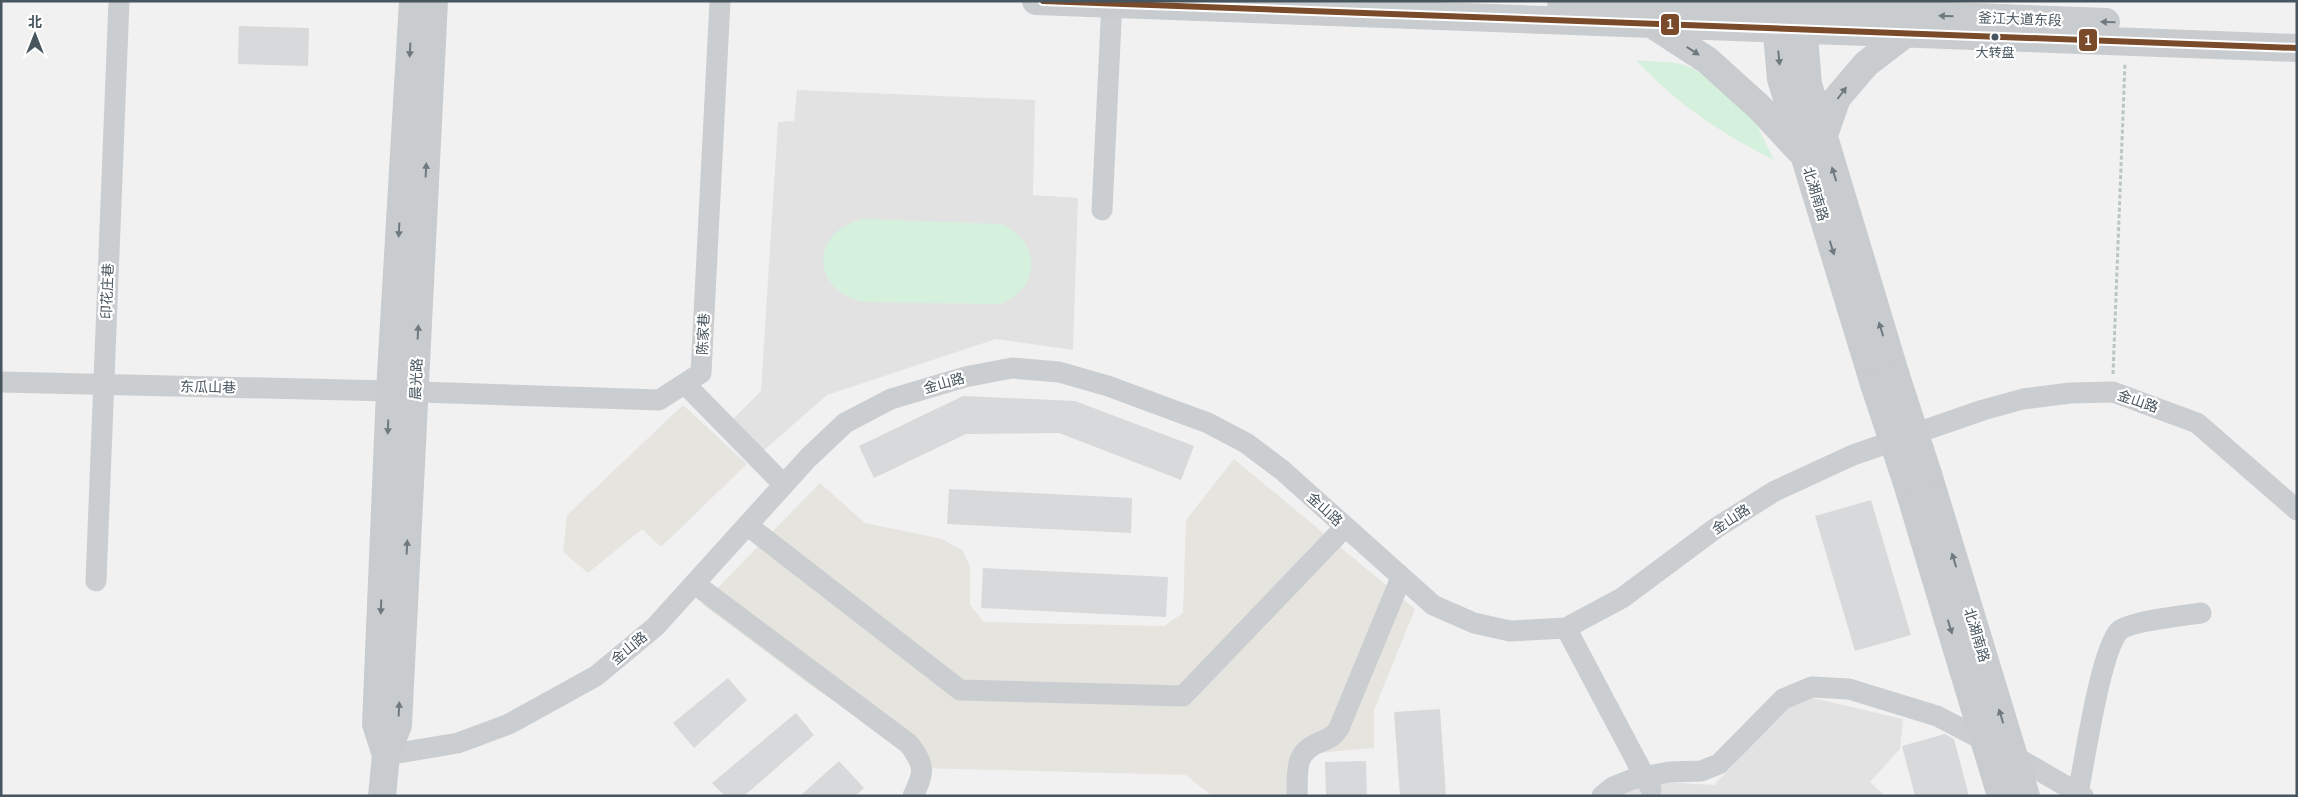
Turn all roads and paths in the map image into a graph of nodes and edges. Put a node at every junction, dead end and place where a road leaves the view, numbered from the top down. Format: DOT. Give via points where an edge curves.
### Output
graph roads {
  1 [pos="119,1"];
  2 [pos="413,1"];
  3 [pos="434,1"];
  4 [pos="720,1"];
  5 [pos="1036,1"];
  6 [pos="1560,1"];
  7 [pos="1112,3"];
  8 [pos="1654,10"];
  9 [pos="1775,13"];
  10 [pos="1803,14"];
  11 [pos="1896,17"];
  12 [pos="2297,30"];
  13 [pos="2126,42"];
  14 [pos="2297,48"];
  15 [pos="1813,146"];
  16 [pos="1102,210"];
  17 [pos="1,382"];
  18 [pos="685,384"];
  19 [pos="102,385"];
  20 [pos="402,392"];
  21 [pos="2112,392"];
  22 [pos="1917,477"];
  23 [pos="784,485"];
  24 [pos="2297,510"];
  25 [pos="747,525"];
  26 [pos="1345,527"];
  27 [pos="1401,578"];
  28 [pos="96,581"];
  29 [pos="695,584"];
  30 [pos="2201,613"];
  31 [pos="1566,628"];
  32 [pos="1984,740"];
  33 [pos="386,756"];
  34 [pos="2014,756"];
  35 [pos="1652,792"];
  36 [pos="2081,794"];
  37 [pos="382,796"];
  38 [pos="913,796"];
  39 [pos="1297,796"];
  40 [pos="1602,796"];
  41 [pos="2001,796"];
  42 [pos="2026,796"];
  1 -- 19 [label="street, 印花庄巷"];
  2 -- 20 [label="main road, 晨光路, one-way"];
  20 -- 3 [label="main road, 晨光路, one-way"];
  4 -- 18 [label="street, 陈家巷" via="701,373"];
  5 -- 7 [label="main road"];
  6 -- 8 [label="main road"];
  7 -- 8 [label="main road"];
  7 -- 16 [label="street"];
  8 -- 9 [label="main road, 釜江大道东段"];
  8 -- 15 [label="main road, one-way" via="1759,107"];
  9 -- 10 [label="main road, 釜江大道东段"];
  9 -- 15 [label="main road, 北湖南路, one-way" via="1781,79"];
  10 -- 11 [label="main road, 釜江大道东段"];
  10 -- 15 [label="main road, 北湖南路"];
  12 -- 11 [label="main road, 釜江大道东段, one-way"];
  11 -- 13 [label="main road, 釜江大道东段"];
  15 -- 11 [label="main road, one-way" via="1837,98 1866,64"];
  13 -- 14 [label="main road, 釜江大道东段"];
  13 -- 21 [label="path"];
  15 -- 22 [label="main road, 北湖南路, bridge"];
  17 -- 19 [label="street, 东瓜山巷"];
  18 -- 20 [label="street, 陈家巷" via="658,400"];
  18 -- 23 [label="street"];
  19 -- 20 [label="street, 东瓜山巷"];
  19 -- 28 [label="street, 印花庄巷"];
  20 -- 33 [label="main road, 晨光路" via="398,725"];
  21 -- 24 [label="street, 金山路" via="2197,423"];
  21 -- 31 [label="street, 金山路" via="2070,393 2023,400 1983,410 1852,455 1775,491 1716,528 1622,598"];
  22 -- 32 [label="main road, 北湖南路, one-way"];
  34 -- 22 [label="main road, 北湖南路, one-way"];
  23 -- 25 [label="street, 金山路"];
  23 -- 26 [label="street, 金山路" via="845,423 891,399 965,377 1012,368 1059,372 1108,386 1208,423 1246,443 1282,470"];
  25 -- 26 [label="street" via="960,690 1183,696"];
  25 -- 29 [label="street, 金山路"];
  26 -- 27 [label="street, 金山路"];
  27 -- 31 [label="street, 金山路" via="1433,605 1474,623 1510,631"];
  27 -- 39 [label="street" via="1339,728 1335,735 1304,751 1300,757"];
  29 -- 33 [label="street, 金山路" via="655,627 596,676 509,724 458,743"];
  29 -- 38 [label="street" via="909,744 921,762 922,774"];
  30 -- 36 [label="street" via="2120,630 2106,656"];
  31 -- 35 [label="street, bridge"];
  32 -- 34 [label="street"];
  32 -- 40 [label="street" via="1937,716 1849,689 1812,687 1783,699 1719,764 1701,771 1669,772 1633,779 1613,786"];
  32 -- 41 [label="main road, 北湖南路"];
  33 -- 37 [label="main road, 晨光路"];
  34 -- 36 [label="street"];
  34 -- 42 [label="main road, 北湖南路"];
}
